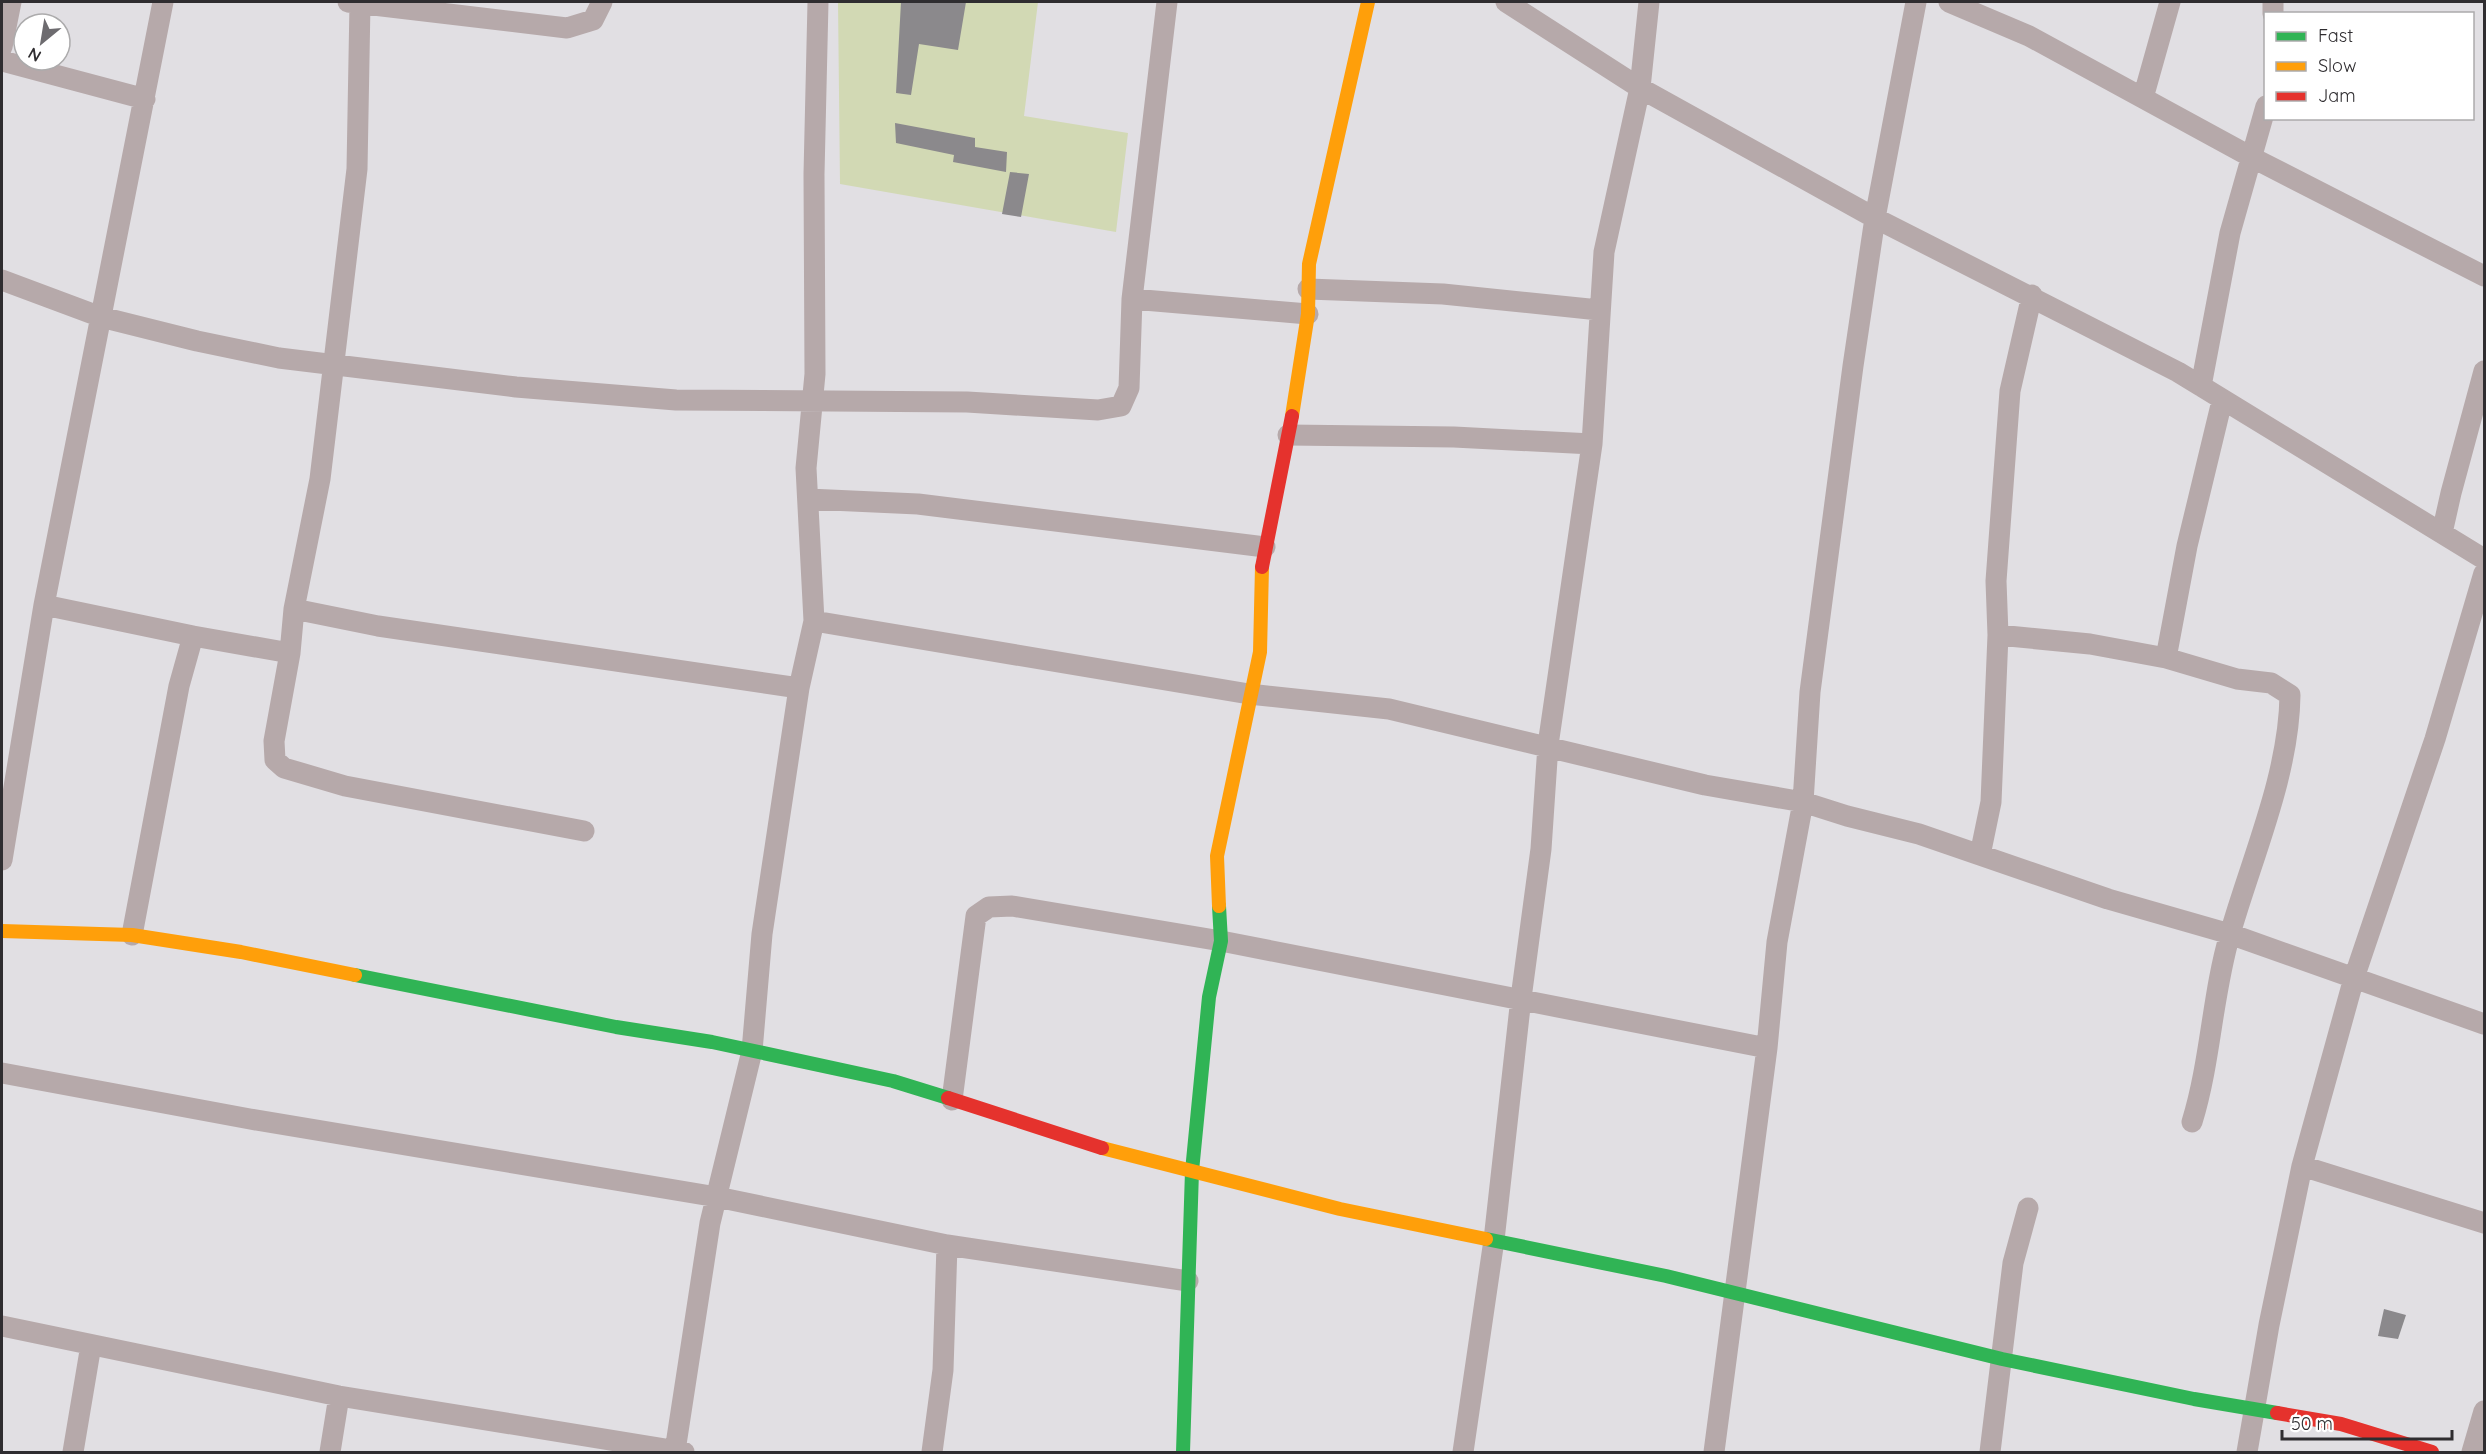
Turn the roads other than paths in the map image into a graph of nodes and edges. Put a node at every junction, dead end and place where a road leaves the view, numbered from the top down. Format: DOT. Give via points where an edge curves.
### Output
graph roads {
  1 [pos="11,2"];
  2 [pos="163,2"];
  3 [pos="354,2"];
  4 [pos="602,2"];
  5 [pos="818,2"];
  6 [pos="1167,2"];
  7 [pos="1368,2"];
  8 [pos="1506,2"];
  9 [pos="1649,2"];
  10 [pos="1916,2"];
  11 [pos="1949,2"];
  12 [pos="2170,2"];
  13 [pos="2,47"];
  14 [pos="2,61"];
  15 [pos="1640,88"];
  16 [pos="2143,98"];
  17 [pos="145,99"];
  18 [pos="2264,110"];
  19 [pos="2253,158"];
  20 [pos="1875,218"];
  21 [pos="2484,276"];
  22 [pos="2,280"];
  23 [pos="1308,289"];
  24 [pos="2032,295"];
  25 [pos="1132,299"];
  26 [pos="1599,310"];
  27 [pos="1308,314"];
  28 [pos="101,317"];
  29 [pos="332,364"];
  30 [pos="2484,371"];
  31 [pos="2201,386"];
  32 [pos="812,400"];
  33 [pos="2222,401"];
  34 [pos="1288,435"];
  35 [pos="1592,444"];
  36 [pos="808,500"];
  37 [pos="2442,533"];
  38 [pos="1265,547"];
  39 [pos="2484,559"];
  40 [pos="2484,573"];
  41 [pos="44,604"];
  42 [pos="294,609"];
  43 [pos="814,621"];
  44 [pos="1998,635"];
  45 [pos="193,636"];
  46 [pos="290,653"];
  47 [pos="2166,658"];
  48 [pos="799,688"];
  49 [pos="1249,694"];
  50 [pos="1548,745"];
  51 [pos="1803,802"];
  52 [pos="584,831"];
  53 [pos="1980,855"];
  54 [pos="2,860"];
  55 [pos="2,931"];
  56 [pos="2230,934"];
  57 [pos="132,935"];
  58 [pos="1221,941"];
  59 [pos="2354,978"];
  60 [pos="1521,998"];
  61 [pos="2484,1024"];
  62 [pos="1767,1048"];
  63 [pos="752,1051"];
  64 [pos="2,1073"];
  65 [pos="952,1100"];
  66 [pos="2192,1122"];
  67 [pos="2302,1166"];
  68 [pos="1192,1171"];
  69 [pos="717,1197"];
  70 [pos="2028,1208"];
  71 [pos="2484,1223"];
  72 [pos="1494,1240"];
  73 [pos="947,1245"];
  74 [pos="1188,1281"];
  75 [pos="1735,1294"];
  76 [pos="2,1326"];
  77 [pos="91,1345"];
  78 [pos="2002,1359"];
  79 [pos="339,1396"];
  80 [pos="2253,1409"];
  81 [pos="2484,1411"];
  82 [pos="626,1447"];
  83 [pos="73,1452"];
  84 [pos="330,1452"];
  85 [pos="679,1452"];
  86 [pos="932,1452"];
  87 [pos="1184,1452"];
  88 [pos="1463,1452"];
  89 [pos="1714,1452"];
  90 [pos="1990,1452"];
  91 [pos="2247,1452"];
  92 [pos="2432,1452"];
  93 [pos="2472,1452"];
  1 -- 13 [label="street"];
  2 -- 17 [label="street"];
  3 -- 4 [label="street" via="567,27 593,20"];
  3 -- 29 [label="street" via="357,169"];
  5 -- 32 [label="street"];
  6 -- 25 [label="street"];
  7 -- 23 [label="street" via="1309,264"];
  8 -- 15 [label="street"];
  9 -- 15 [label="street"];
  10 -- 20 [label="street"];
  11 -- 16 [label="street" via="2029,36"];
  12 -- 16 [label="street"];
  14 -- 17 [label="street"];
  15 -- 20 [label="street"];
  15 -- 26 [label="street" via="1604,252"];
  16 -- 19 [label="street"];
  17 -- 28 [label="street"];
  18 -- 19 [label="street"];
  19 -- 21 [label="street"];
  19 -- 31 [label="street" via="2230,233"];
  20 -- 24 [label="street"];
  20 -- 51 [label="street" via="1810,692"];
  22 -- 28 [label="street"];
  23 -- 26 [label="street" via="1443,294"];
  23 -- 27 [label="street"];
  24 -- 31 [label="street"];
  24 -- 44 [label="street" via="2010,391 1996,581"];
  25 -- 27 [label="street"];
  25 -- 32 [label="street" via="1129,388 1121,406 1098,410 967,402"];
  26 -- 35 [label="street"];
  27 -- 34 [label="street"];
  28 -- 29 [label="street" via="279,358"];
  28 -- 41 [label="street"];
  29 -- 32 [label="street" via="516,387 676,400"];
  29 -- 42 [label="street" via="320,479"];
  30 -- 37 [label="street"];
  31 -- 33 [label="street"];
  32 -- 36 [label="street" via="806,468"];
  33 -- 37 [label="street"];
  33 -- 47 [label="street" via="2187,546"];
  34 -- 35 [label="street"];
  34 -- 38 [label="street"];
  35 -- 50 [label="street"];
  36 -- 38 [label="street" via="918,504"];
  36 -- 43 [label="street"];
  37 -- 39 [label="street"];
  38 -- 49 [label="street" via="1260,652"];
  40 -- 59 [label="street" via="2435,740"];
  41 -- 45 [label="street"];
  41 -- 54 [label="street"];
  42 -- 46 [label="street"];
  42 -- 48 [label="street" via="378,626"];
  43 -- 48 [label="street"];
  43 -- 49 [label="street"];
  44 -- 47 [label="street"];
  44 -- 53 [label="street" via="1990,802"];
  45 -- 46 [label="street"];
  45 -- 57 [label="street" via="179,687"];
  46 -- 52 [label="street" via="274,741 274,760 284,768 345,786"];
  47 -- 56 [label="street" via="2237,679 2271,683 2290,695 2290,726 2280,766"];
  48 -- 63 [label="street" via="762,934"];
  49 -- 50 [label="street" via="1389,709"];
  49 -- 58 [label="street" via="1218,856"];
  50 -- 51 [label="street" via="1705,784"];
  50 -- 60 [label="street" via="1541,849"];
  51 -- 53 [label="street"];
  51 -- 62 [label="street" via="1777,942"];
  53 -- 56 [label="street" via="2108,899"];
  55 -- 57 [label="street"];
  56 -- 59 [label="street"];
  56 -- 66 [label="street" via="2215,999 2203,1087"];
  57 -- 63 [label="street" via="241,952"];
  58 -- 60 [label="street"];
  58 -- 65 [label="street" via="1011,906 988,907 976,916"];
  58 -- 68 [label="street" via="1209,997"];
  59 -- 61 [label="street"];
  59 -- 67 [label="street"];
  60 -- 62 [label="street"];
  60 -- 72 [label="street"];
  62 -- 75 [label="street"];
  63 -- 65 [label="street" via="892,1081"];
  63 -- 69 [label="street"];
  64 -- 69 [label="street"];
  65 -- 68 [label="street" via="1119,1153"];
  67 -- 71 [label="street"];
  67 -- 80 [label="street"];
  68 -- 72 [label="street" via="1340,1209"];
  68 -- 74 [label="street"];
  69 -- 73 [label="street"];
  69 -- 85 [label="street"];
  70 -- 78 [label="street" via="2013,1263"];
  72 -- 75 [label="street"];
  72 -- 88 [label="street"];
  73 -- 74 [label="street"];
  73 -- 86 [label="street" via="943,1370"];
  74 -- 87 [label="street"];
  75 -- 78 [label="street"];
  75 -- 89 [label="street"];
  76 -- 77 [label="street"];
  77 -- 79 [label="street"];
  77 -- 83 [label="street"];
  78 -- 80 [label="street"];
  78 -- 90 [label="street"];
  79 -- 82 [label="street"];
  79 -- 84 [label="street"];
  80 -- 91 [label="street"];
  80 -- 92 [label="street" via="2341,1424"];
  81 -- 93 [label="street"];
  82 -- 85 [label="street"];
}
